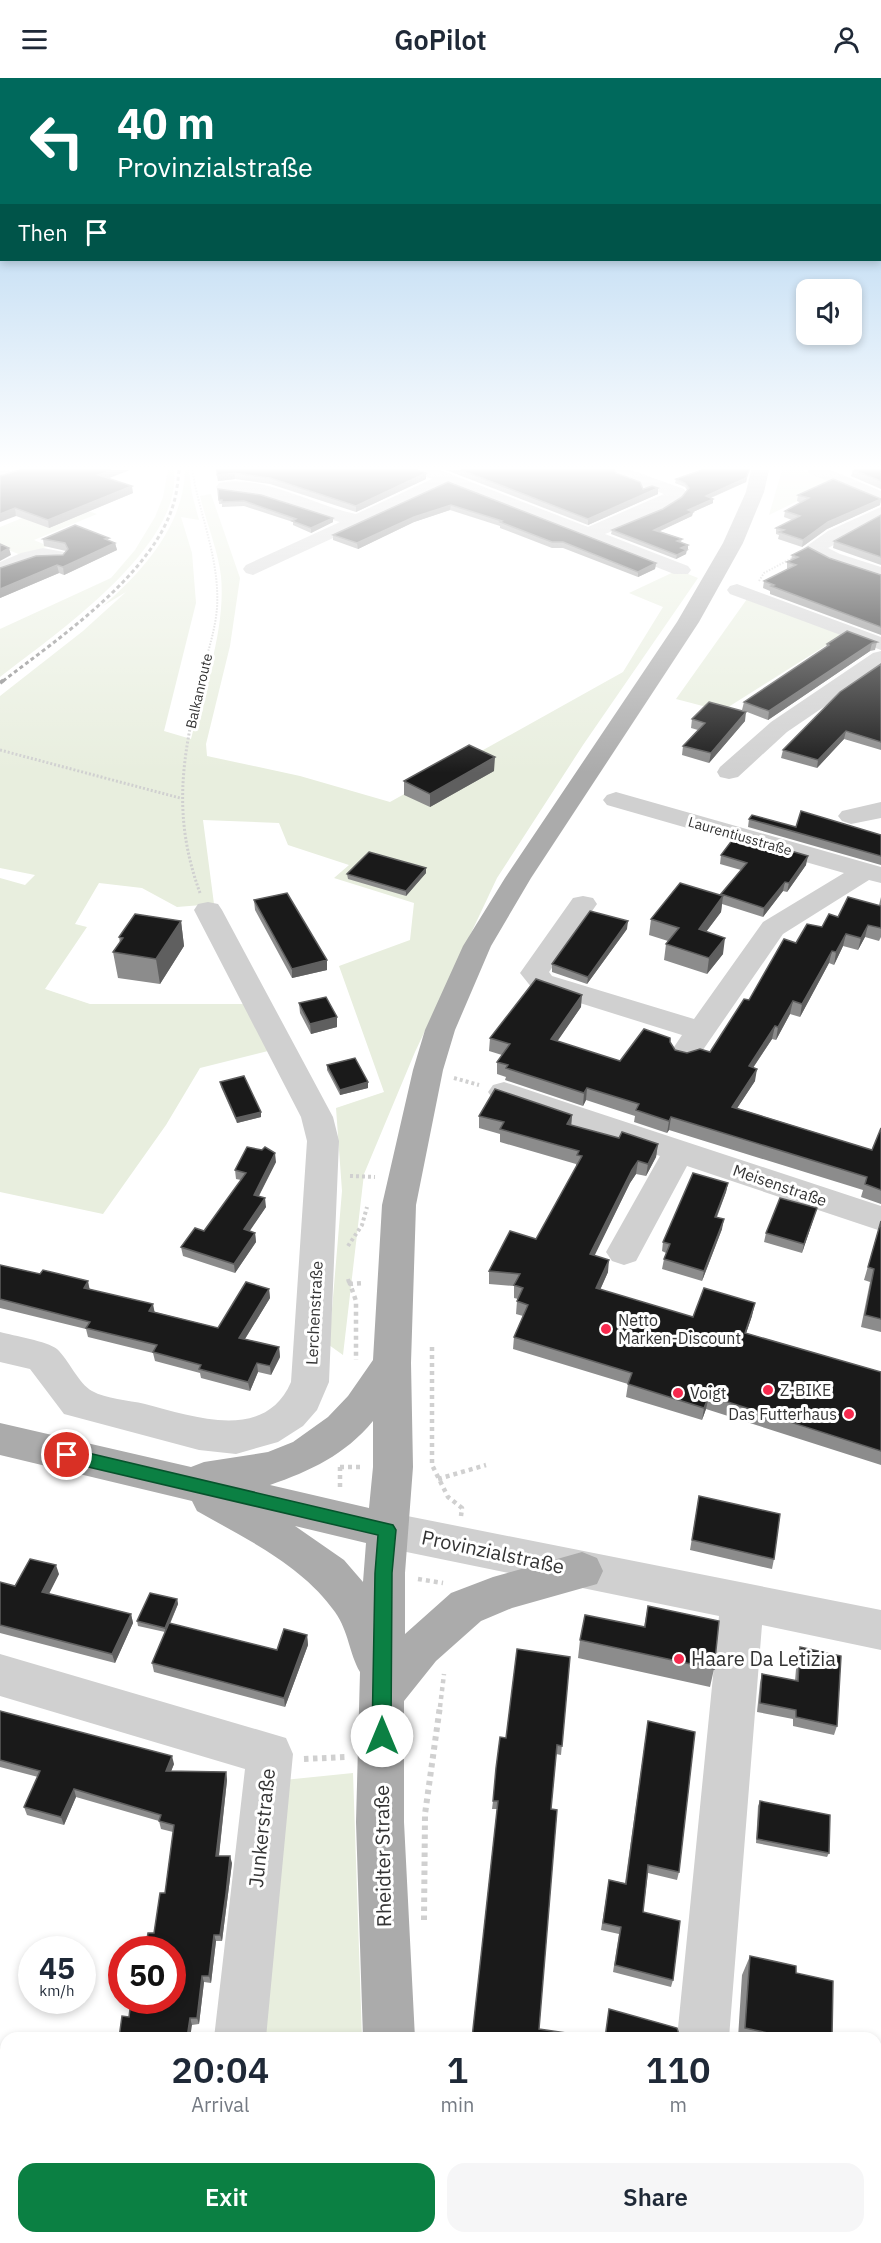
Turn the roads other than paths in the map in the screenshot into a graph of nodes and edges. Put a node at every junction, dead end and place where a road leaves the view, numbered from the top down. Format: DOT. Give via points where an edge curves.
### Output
graph roads {
  1 [pos="718,571"];
  2 [pos="745,593"];
  3 [pos="881,644"];
  4 [pos="881,658"];
  5 [pos="729,772"];
  6 [pos="616,800"];
  7 [pos="881,810"];
  8 [pos="851,816"];
  9 [pos="873,873"];
  10 [pos="583,904"];
  11 [pos="208,910"];
  12 [pos="504,1092"];
  13 [pos="679,1151"];
  14 [pos="881,1219"];
  15 [pos="624,1252"];
  16 [pos="0,1347"];
  17 [pos="392,1363"];
  18 [pos="0,1439"];
  19 [pos="178,1480"];
  20 [pos="387,1530"];
  21 [pos="582,1571"];
  22 [pos="742,1603"];
  23 [pos="881,1630"];
  24 [pos="0,1675"];
  25 [pos="382,1694"];
  26 [pos="241,2032"];
  27 [pos="389,2032"];
  28 [pos="704,2032"];
  1 -- 17 [label="main road, Rheidter Straße" via="518,878 477,946 440,1030 399,1204"];
  2 -- 3 [label="street"];
  4 -- 5 [label="street" via="779,727"];
  6 -- 9 [label="street, Laurentiusstraße"];
  7 -- 8 [label="street"];
  9 -- 10 [label="street, Laurentiusstraße" via="773,928 693,1042 651,1015 542,982 534,973"];
  11 -- 16 [label="street, Lerchenstraße" via="317,1117 323,1141 310,1382 303,1399 289,1415 264,1431 236,1438 199,1434 78,1403 42,1358"];
  12 -- 13 [label="street, Meisenstraße"];
  13 -- 14 [label="street, Meisenstraße"];
  13 -- 15 [label="street"];
  17 -- 19 [label="main road" via="356,1414 317,1449 280,1466 236,1478"];
  17 -- 20 [label="main road, Rheidter Straße" via="393,1467"];
  18 -- 19 [label="main road, Provinzialstraße"];
  19 -- 20 [label="main road, Provinzialstraße"];
  19 -- 25 [label="main road" via="277,1536 329,1573 351,1600 370,1634"];
  20 -- 21 [label="street, Provinzialstraße"];
  20 -- 25 [label="main road, Rheidter Straße"];
  21 -- 22 [label="street, Provinzialstraße"];
  21 -- 25 [label="main road" via="508,1590 466,1607 421,1647"];
  22 -- 23 [label="street, Provinzialstraße"];
  22 -- 28 [label="street"];
  24 -- 26 [label="street, Junkerstraße" via="270,1754"];
  25 -- 27 [label="main road, Rheidter Straße" via="380,1822"];
}
